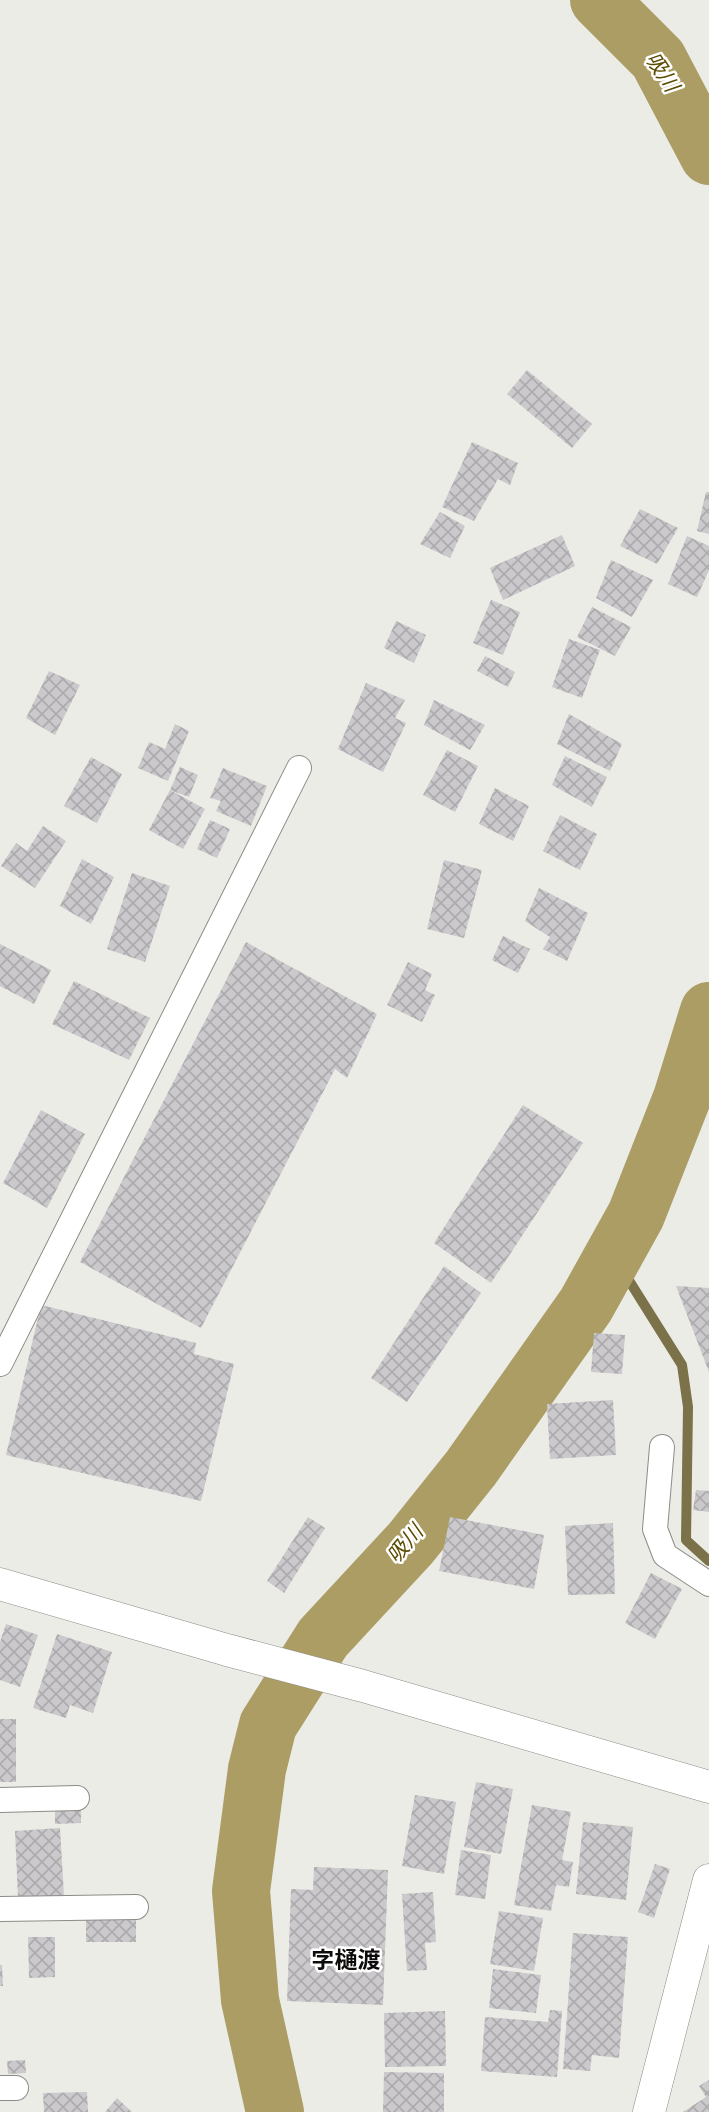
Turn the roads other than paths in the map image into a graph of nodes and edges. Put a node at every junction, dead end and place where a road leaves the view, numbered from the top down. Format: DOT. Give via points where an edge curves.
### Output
graph roads {
  1 [pos="299,768"];
  2 [pos="0,1364"];
  3 [pos="662,1447"];
  4 [pos="0,1584"];
  5 [pos="709,1584"];
  6 [pos="709,1787"];
  7 [pos="77,1798"];
  8 [pos="0,1800"];
  9 [pos="709,1880"];
  10 [pos="136,1907"];
  11 [pos="0,1909"];
  12 [pos="649,2112"];
  1 -- 2 [label="street"];
  3 -- 5 [label="street" via="655,1530 665,1555"];
  4 -- 6 [label="street"];
  7 -- 8 [label="street"];
  9 -- 12 [label="street"];
  10 -- 11 [label="street"];
}
